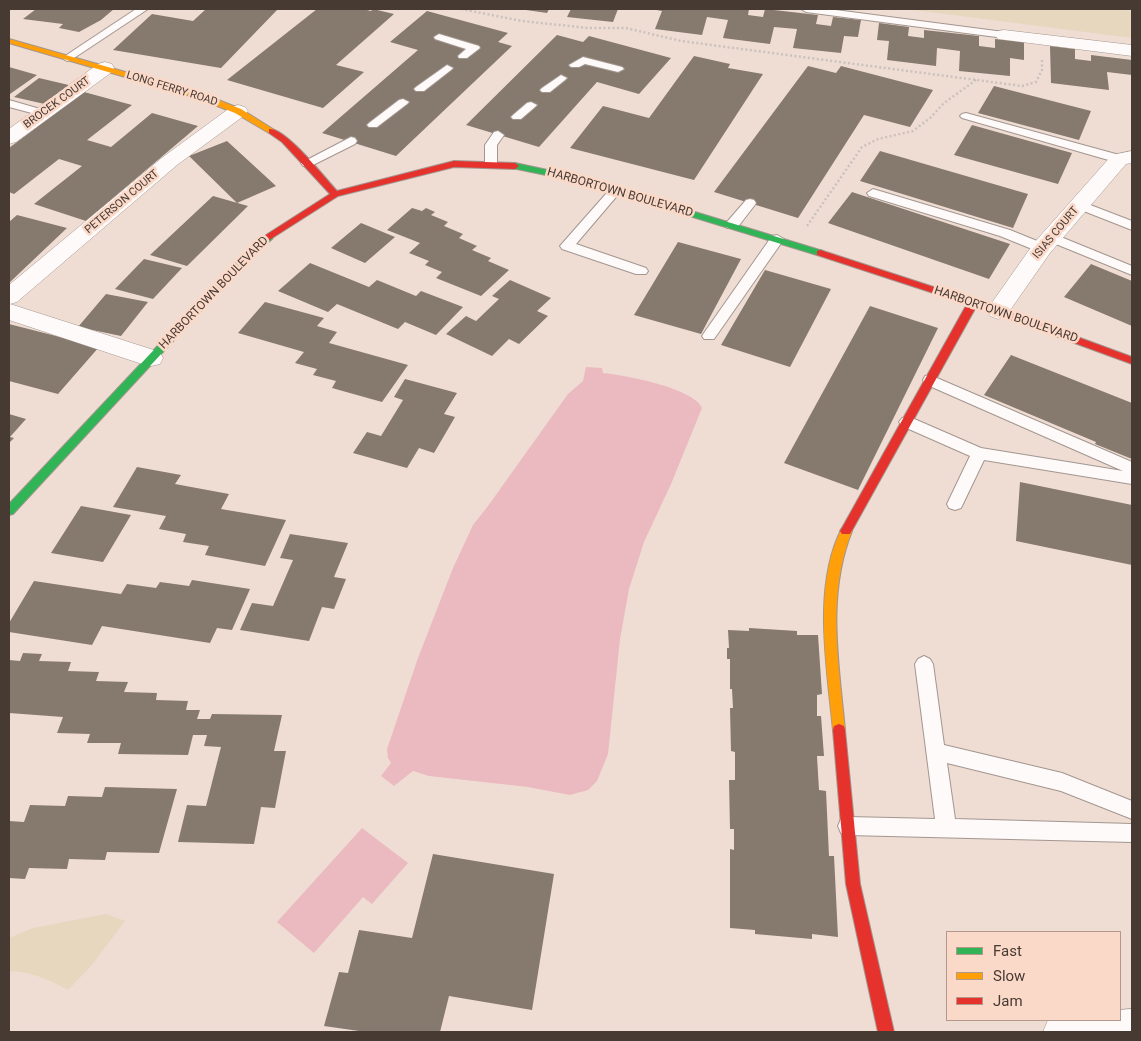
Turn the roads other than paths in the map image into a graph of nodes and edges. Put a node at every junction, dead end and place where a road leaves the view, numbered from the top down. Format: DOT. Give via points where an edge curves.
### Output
graph roads {
  1 [pos="143,9"];
  2 [pos="806,9"];
  3 [pos="1004,35"];
  4 [pos="439,37"];
  5 [pos="9,41"];
  6 [pos="1132,51"];
  7 [pos="464,56"];
  8 [pos="67,58"];
  9 [pos="575,65"];
  10 [pos="105,68"];
  11 [pos="447,68"];
  12 [pos="618,69"];
  13 [pos="561,78"];
  14 [pos="420,89"];
  15 [pos="546,90"];
  16 [pos="403,102"];
  17 [pos="9,103"];
  18 [pos="531,105"];
  19 [pos="238,111"];
  20 [pos="44,113"];
  21 [pos="966,116"];
  22 [pos="517,117"];
  23 [pos="373,125"];
  24 [pos="498,134"];
  25 [pos="9,138"];
  26 [pos="351,141"];
  27 [pos="1126,158"];
  28 [pos="308,163"];
  29 [pos="491,164"];
  30 [pos="616,190"];
  31 [pos="873,193"];
  32 [pos="336,194"];
  33 [pos="750,203"];
  34 [pos="1080,205"];
  35 [pos="732,225"];
  36 [pos="1132,226"];
  37 [pos="777,238"];
  38 [pos="1047,242"];
  39 [pos="641,271"];
  40 [pos="1132,271"];
  41 [pos="9,297"];
  42 [pos="973,303"];
  43 [pos="998,311"];
  44 [pos="9,312"];
  45 [pos="709,336"];
  46 [pos="152,358"];
  47 [pos="1132,361"];
  48 [pos="930,380"];
  49 [pos="907,422"];
  50 [pos="979,452"];
  51 [pos="1132,468"];
  52 [pos="1132,478"];
  53 [pos="955,504"];
  54 [pos="9,512"];
  55 [pos="924,664"];
  56 [pos="936,752"];
  57 [pos="1132,810"];
  58 [pos="848,826"];
  59 [pos="946,828"];
  60 [pos="1132,834"];
  61 [pos="1132,1028"];
  62 [pos="886,1032"];
  63 [pos="1062,1032"];
  1 -- 8 [label="lane"];
  2 -- 3 [label="lane"];
  3 -- 6 [label="street"];
  4 -- 7 [label="lane" via="475,48"];
  5 -- 8 [label="street, LONG FERRY ROAD"];
  8 -- 10 [label="street, LONG FERRY ROAD"];
  9 -- 12 [label="lane" via="583,60"];
  10 -- 19 [label="street, LONG FERRY ROAD" via="200,96"];
  10 -- 20 [label="street, BROCEK COURT"];
  11 -- 14 [label="lane"];
  13 -- 15 [label="lane"];
  16 -- 23 [label="lane"];
  17 -- 20 [label="lane"];
  18 -- 22 [label="lane"];
  19 -- 28 [label="street, LONG FERRY ROAD" via="285,140"];
  19 -- 41 [label="street, PETERSON COURT" via="170,161"];
  20 -- 25 [label="street, BROCEK COURT"];
  21 -- 27 [label="lane"];
  24 -- 29 [label="lane" via="491,145"];
  26 -- 28 [label="lane"];
  27 -- 34 [label="street, ISIAS COURT"];
  28 -- 32 [label="street, LONG FERRY ROAD"];
  29 -- 30 [label="street, HARBORTOWN BOULEVARD" via="521,167"];
  29 -- 32 [label="street, HARBORTOWN BOULEVARD" via="454,164"];
  30 -- 35 [label="street, HARBORTOWN BOULEVARD"];
  30 -- 39 [label="lane" via="567,246"];
  31 -- 38 [label="lane" via="1005,233"];
  32 -- 46 [label="street, HARBORTOWN BOULEVARD" via="271,235 253,251"];
  33 -- 35 [label="lane"];
  34 -- 36 [label="lane"];
  34 -- 38 [label="street, ISIAS COURT"];
  35 -- 37 [label="street, HARBORTOWN BOULEVARD"];
  37 -- 42 [label="street, HARBORTOWN BOULEVARD"];
  37 -- 45 [label="lane"];
  38 -- 40 [label="lane"];
  38 -- 43 [label="street, ISIAS COURT"];
  42 -- 43 [label="street, HARBORTOWN BOULEVARD"];
  42 -- 48 [label="street"];
  43 -- 47 [label="street, HARBORTOWN BOULEVARD"];
  44 -- 46 [label="street"];
  46 -- 54 [label="street, HARBORTOWN BOULEVARD"];
  48 -- 49 [label="street"];
  48 -- 51 [label="lane"];
  49 -- 50 [label="lane"];
  49 -- 58 [label="street" via="841,540 834,569 830,633"];
  50 -- 52 [label="lane"];
  50 -- 53 [label="lane"];
  55 -- 56 [label="lane"];
  56 -- 57 [label="lane" via="1062,782"];
  56 -- 59 [label="lane"];
  58 -- 59 [label="lane"];
  58 -- 62 [label="street" via="853,884"];
  59 -- 60 [label="lane"];
  61 -- 63 [label="street"];
}
